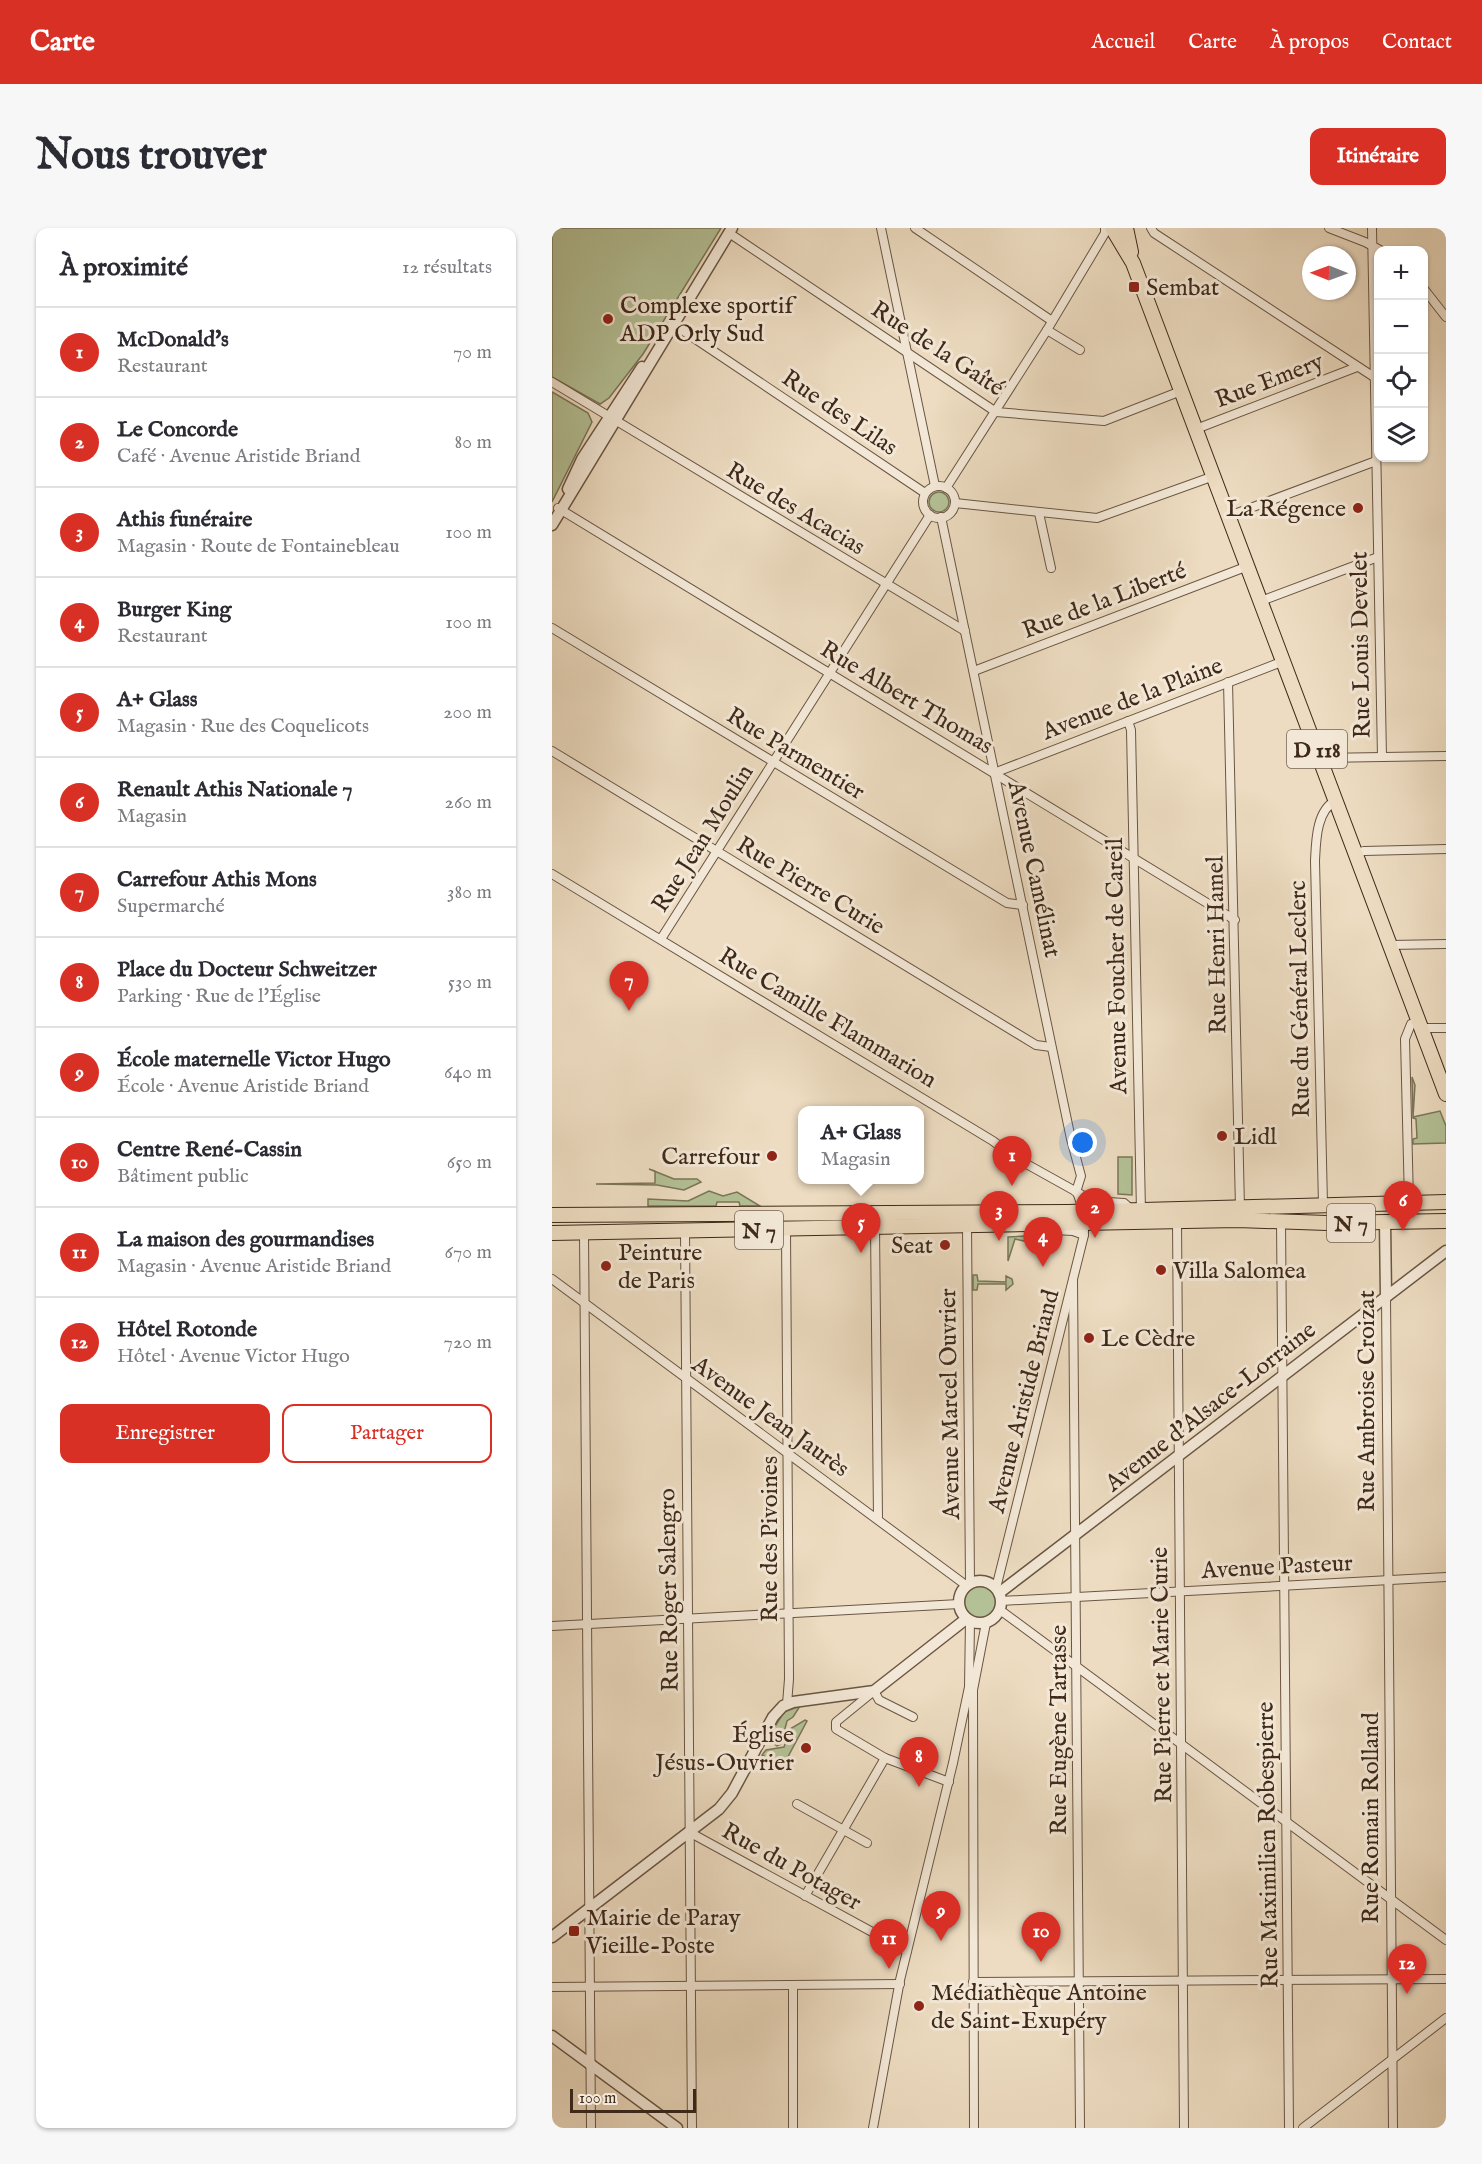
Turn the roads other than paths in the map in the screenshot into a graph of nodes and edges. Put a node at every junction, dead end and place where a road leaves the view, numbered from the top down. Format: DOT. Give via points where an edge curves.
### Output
graph roads {
  1 [pos="881,228"];
  2 [pos="915,228"];
  3 [pos="1104,228"];
  4 [pos="1112,228"];
  5 [pos="1126,228"];
  6 [pos="1151,228"];
  7 [pos="1329,228"];
  8 [pos="1372,228"];
  9 [pos="731,230"];
  10 [pos="1376,246"];
  11 [pos="1374,247"];
  12 [pos="1133,263"];
  13 [pos="1428,294"];
  14 [pos="1375,300"];
  15 [pos="1446,317"];
  16 [pos="1052,321"];
  17 [pos="674,324"];
  18 [pos="1047,330"];
  19 [pos="1080,350"];
  20 [pos="907,353"];
  21 [pos="1374,354"];
  22 [pos="1356,367"];
  23 [pos="1374,377"];
  24 [pos="552,382"];
  25 [pos="1181,391"];
  26 [pos="996,412"];
  27 [pos="612,418"];
  28 [pos="1196,429"];
  29 [pos="1374,462"];
  30 [pos="1376,462"];
  31 [pos="1214,476"];
  32 [pos="935,486"];
  33 [pos="946,488"];
  34 [pos="926,493"];
  35 [pos="955,503"];
  36 [pos="557,512"];
  37 [pos="1039,513"];
  38 [pos="930,515"];
  39 [pos="1229,516"];
  40 [pos="941,518"];
  41 [pos="552,525"];
  42 [pos="1378,556"];
  43 [pos="1248,566"];
  44 [pos="1051,568"];
  45 [pos="885,585"];
  46 [pos="1261,601"];
  47 [pos="552,628"];
  48 [pos="965,631"];
  49 [pos="1284,661"];
  50 [pos="974,671"];
  51 [pos="830,674"];
  52 [pos="1228,682"];
  53 [pos="1128,721"];
  54 [pos="552,751"];
  55 [pos="1446,756"];
  56 [pos="1382,757"];
  57 [pos="1320,758"];
  58 [pos="774,762"];
  59 [pos="994,773"];
  60 [pos="1336,800"];
  61 [pos="1446,849"];
  62 [pos="717,851"];
  63 [pos="1356,854"];
  64 [pos="1133,858"];
  65 [pos="552,874"];
  66 [pos="1023,905"];
  67 [pos="1235,921"];
  68 [pos="661,939"];
  69 [pos="1446,944"];
  70 [pos="1390,945"];
  71 [pos="1421,1025"];
  72 [pos="1446,1028"];
  73 [pos="1052,1047"];
  74 [pos="1446,1094"];
  75 [pos="1078,1195"];
  76 [pos="1410,1202"];
  77 [pos="1446,1202"];
  78 [pos="1323,1204"];
  79 [pos="1240,1208"];
  80 [pos="1137,1211"];
  81 [pos="552,1215"];
  82 [pos="1084,1220"];
  83 [pos="1177,1221"];
  84 [pos="1446,1221"];
  85 [pos="1281,1222"];
  86 [pos="1385,1222"];
  87 [pos="967,1225"];
  88 [pos="875,1227"];
  89 [pos="786,1230"];
  90 [pos="685,1231"];
  91 [pos="552,1233"];
  92 [pos="584,1233"];
  93 [pos="1446,1251"];
  94 [pos="552,1279"];
  95 [pos="1073,1280"];
  96 [pos="1386,1297"];
  97 [pos="585,1303"];
  98 [pos="1061,1328"];
  99 [pos="1073,1332"];
  100 [pos="686,1378"];
  101 [pos="1282,1378"];
  102 [pos="788,1454"];
  103 [pos="1179,1456"];
  104 [pos="878,1518"];
  105 [pos="1075,1536"];
  106 [pos="1446,1577"];
  107 [pos="1388,1580"];
  108 [pos="968,1585"];
  109 [pos="1284,1586"];
  110 [pos="1179,1591"];
  111 [pos="1076,1597"];
  112 [pos="999,1598"];
  113 [pos="959,1604"];
  114 [pos="789,1613"];
  115 [pos="688,1618"];
  116 [pos="968,1620"];
  117 [pos="986,1623"];
  118 [pos="587,1624"];
  119 [pos="552,1626"];
  120 [pos="1077,1666"];
  121 [pos="874,1691"];
  122 [pos="787,1704"];
  123 [pos="913,1717"];
  124 [pos="972,1737"];
  125 [pos="1182,1744"];
  126 [pos="957,1746"];
  127 [pos="885,1758"];
  128 [pos="949,1782"];
  129 [pos="797,1804"];
  130 [pos="1286,1821"];
  131 [pos="842,1829"];
  132 [pos="689,1833"];
  133 [pos="867,1843"];
  134 [pos="805,1896"];
  135 [pos="1390,1896"];
  136 [pos="589,1908"];
  137 [pos="552,1937"];
  138 [pos="1446,1940"];
  139 [pos="907,1951"];
  140 [pos="1391,1979"];
  141 [pos="1446,1979"];
  142 [pos="1287,1980"];
  143 [pos="973,1982"];
  144 [pos="1079,1982"];
  145 [pos="1183,1982"];
  146 [pos="793,1984"];
  147 [pos="900,1984"];
  148 [pos="590,1986"];
  149 [pos="691,1986"];
  150 [pos="552,1987"];
  151 [pos="1446,2018"];
  152 [pos="552,2036"];
  153 [pos="1392,2060"];
  154 [pos="590,2063"];
  155 [pos="591,2128"];
  156 [pos="677,2128"];
  157 [pos="692,2128"];
  158 [pos="793,2128"];
  159 [pos="873,2128"];
  160 [pos="974,2128"];
  161 [pos="1080,2128"];
  162 [pos="1185,2128"];
  163 [pos="1289,2128"];
  164 [pos="1303,2128"];
  165 [pos="1393,2128"];
  1 -- 20 [label="street"];
  2 -- 16 [label="street"];
  3 -- 16 [label="street" via="1105,233"];
  4 -- 12 [label="main road, D 118"];
  5 -- 12 [label="main road, D 118"];
  6 -- 22 [label="street"];
  7 -- 11 [label="street"];
  8 -- 10 [label="street, Rue Louis Develet"];
  9 -- 17 [label="street"];
  9 -- 20 [label="street, Rue de la Gaîté"];
  12 -- 25 [label="main road, D 118"];
  13 -- 15 [label="street"];
  14 -- 21 [label="street, Rue Louis Develet"];
  16 -- 18 [label="street"];
  17 -- 27 [label="street" via="636,375"];
  17 -- 34 [label="street, Rue des Lilas"];
  18 -- 19 [label="street"];
  18 -- 26 [label="street"];
  20 -- 26 [label="street, Rue de la Gaîté"];
  20 -- 32 [label="street"];
  22 -- 23 [label="street"];
  22 -- 28 [label="street, Rue Emery"];
  24 -- 27 [label="street, Rue des Acacias"];
  25 -- 26 [label="street, Rue de la Gaîté" via="1104,421"];
  25 -- 28 [label="main road, D 118"];
  26 -- 33 [label="street"];
  27 -- 36 [label="street"];
  27 -- 45 [label="street, Rue des Acacias"];
  28 -- 31 [label="main road, D 118"];
  29 -- 39 [label="street"];
  30 -- 42 [label="street, Rue Louis Develet"];
  31 -- 37 [label="street" via="1104,518"];
  31 -- 39 [label="main road, D 118"];
  32 -- 33 [label="street"];
  32 -- 34 [label="street"];
  33 -- 35 [label="street"];
  34 -- 38 [label="street" via="923,503"];
  35 -- 37 [label="street"];
  35 -- 40 [label="street" via="951,513"];
  36 -- 41 [label="street"];
  36 -- 51 [label="street, Rue Albert Thomas"];
  37 -- 44 [label="street"];
  38 -- 40 [label="street"];
  38 -- 45 [label="street, Rue Jean Moulin"];
  39 -- 43 [label="main road, D 118"];
  40 -- 48 [label="street, Avenue Camélinat"];
  42 -- 46 [label="street"];
  42 -- 56 [label="street, Rue Louis Develet"];
  43 -- 46 [label="main road, D 118"];
  43 -- 50 [label="street, Rue de la Liberté"];
  45 -- 48 [label="street, Rue des Acacias"];
  45 -- 51 [label="street, Rue Jean Moulin"];
  46 -- 49 [label="main road, D 118"];
  47 -- 58 [label="street, Rue Parmentier"];
  48 -- 50 [label="street, Avenue Camélinat"];
  49 -- 52 [label="street, Avenue de la Plaine"];
  49 -- 57 [label="main road, D 118"];
  50 -- 59 [label="street, Avenue Camélinat"];
  51 -- 58 [label="street, Rue Jean Moulin"];
  51 -- 59 [label="street, Rue Albert Thomas"];
  52 -- 53 [label="street, Avenue de la Plaine"];
  52 -- 67 [label="street, Rue Henri Hamel"];
  53 -- 59 [label="street, Avenue de la Plaine"];
  53 -- 64 [label="street, Avenue Foucher de Careil"];
  54 -- 62 [label="street, Rue Pierre Curie"];
  55 -- 56 [label="street"];
  56 -- 57 [label="street"];
  57 -- 60 [label="main road, D 118"];
  58 -- 62 [label="street, Rue Jean Moulin"];
  58 -- 66 [label="street, Rue Parmentier" via="1007,903"];
  59 -- 64 [label="street, Rue Albert Thomas"];
  59 -- 66 [label="street, Avenue Camélinat"];
  60 -- 63 [label="main road, D 118"];
  60 -- 78 [label="street, Rue du Général Leclerc" via="1323,813 1315,861"];
  61 -- 63 [label="street"];
  62 -- 68 [label="street, Rue Jean Moulin"];
  62 -- 73 [label="street, Rue Pierre Curie" via="1036,1045"];
  63 -- 70 [label="main road, D 118"];
  64 -- 67 [label="street, Rue Albert Thomas"];
  64 -- 80 [label="street, Avenue Foucher de Careil"];
  65 -- 68 [label="street, Rue Camille Flammarion"];
  66 -- 73 [label="street, Avenue Camélinat"];
  67 -- 79 [label="street, Rue Henri Hamel"];
  68 -- 75 [label="street, Rue Camille Flammarion"];
  69 -- 70 [label="street"];
  70 -- 71 [label="main road, D 118"];
  71 -- 72 [label="street"];
  71 -- 74 [label="main road, D 118"];
  71 -- 76 [label="street" via="1411,1024 1405,1039"];
  73 -- 75 [label="street, Avenue Camélinat" via="1081,1176"];
  75 -- 82 [label="street, Avenue Camélinat"];
  75 -- 82 [label="street, Rue Camille Flammarion"];
  76 -- 77 [label="main road, N 7"];
  76 -- 78 [label="main road, N 7"];
  78 -- 79 [label="main road, N 7"];
  79 -- 80 [label="main road, N 7"];
  80 -- 82 [label="main road, N 7"];
  81 -- 82 [label="main road, N 7"];
  82 -- 83 [label="main road, N 7"];
  82 -- 87 [label="main road, N 7"];
  82 -- 95 [label="street, Avenue Aristide Briand"];
  83 -- 85 [label="main road, N 7"];
  83 -- 103 [label="street, Rue Pierre et Marie Curie"];
  84 -- 86 [label="main road, N 7"];
  85 -- 86 [label="main road, N 7"];
  85 -- 101 [label="street, Rue Maximilien Robespierre"];
  86 -- 96 [label="street, Rue Ambroise Croizat"];
  87 -- 88 [label="main road, N 7"];
  87 -- 108 [label="street, Avenue Marcel Ouvrier"];
  88 -- 89 [label="main road, N 7"];
  88 -- 104 [label="street"];
  89 -- 90 [label="main road, N 7"];
  89 -- 102 [label="street, Rue des Pivoines"];
  90 -- 92 [label="main road, N 7"];
  90 -- 100 [label="street, Rue Roger Salengro"];
  91 -- 92 [label="main road, N 7"];
  92 -- 97 [label="street"];
  93 -- 96 [label="street, Avenue d'Alsace-Lorraine"];
  94 -- 97 [label="street, Avenue Jean Jaurès"];
  95 -- 98 [label="street, Avenue Aristide Briand"];
  95 -- 99 [label="street, Rue Eugène Tartasse"];
  96 -- 101 [label="street, Avenue d'Alsace-Lorraine"];
  96 -- 107 [label="street, Rue Ambroise Croizat"];
  97 -- 100 [label="street, Avenue Jean Jaurès"];
  97 -- 118 [label="street"];
  98 -- 99 [label="street"];
  98 -- 112 [label="street, Avenue Aristide Briand"];
  99 -- 105 [label="street, Rue Eugène Tartasse"];
  100 -- 102 [label="street, Avenue Jean Jaurès"];
  100 -- 115 [label="street, Rue Roger Salengro"];
  101 -- 103 [label="street, Avenue d'Alsace-Lorraine"];
  101 -- 109 [label="street, Rue Maximilien Robespierre"];
  102 -- 104 [label="street, Avenue Jean Jaurès"];
  102 -- 114 [label="street, Rue des Pivoines"];
  103 -- 105 [label="street, Avenue d'Alsace-Lorraine"];
  103 -- 110 [label="street, Rue Pierre et Marie Curie"];
  104 -- 108 [label="street, Avenue Jean Jaurès"];
  105 -- 111 [label="street, Rue Eugène Tartasse"];
  105 -- 112 [label="street, Avenue d'Alsace-Lorraine"];
  106 -- 107 [label="street, Avenue Pasteur"];
  107 -- 109 [label="street, Avenue Pasteur"];
  107 -- 135 [label="street, Rue Romain Rolland"];
  108 -- 112 [label="street" via="987,1582"];
  108 -- 113 [label="street" via="960,1594"];
  109 -- 110 [label="street, Avenue Pasteur"];
  109 -- 130 [label="street, Rue Maximilien Robespierre"];
  110 -- 111 [label="street, Avenue Pasteur"];
  110 -- 125 [label="street, Rue Pierre et Marie Curie"];
  111 -- 112 [label="street, Avenue Pasteur"];
  111 -- 120 [label="street, Rue Eugène Tartasse"];
  112 -- 117 [label="street"];
  112 -- 120 [label="street"];
  113 -- 114 [label="street"];
  113 -- 116 [label="street"];
  114 -- 115 [label="street"];
  114 -- 122 [label="street, Rue des Pivoines"];
  115 -- 118 [label="street"];
  115 -- 132 [label="street, Rue Roger Salengro"];
  116 -- 117 [label="street"];
  116 -- 121 [label="street"];
  116 -- 126 [label="street" via="969,1687"];
  117 -- 124 [label="street" via="973,1690"];
  118 -- 119 [label="street"];
  118 -- 136 [label="street"];
  120 -- 125 [label="street"];
  120 -- 144 [label="street, Rue Eugène Tartasse"];
  121 -- 122 [label="street"];
  121 -- 123 [label="street" via="879,1700"];
  121 -- 127 [label="street" via="836,1722 836,1729"];
  122 -- 132 [label="street" via="773,1717 725,1802"];
  124 -- 126 [label="street"];
  124 -- 143 [label="street"];
  125 -- 130 [label="street"];
  125 -- 145 [label="street, Rue Pierre et Marie Curie"];
  126 -- 128 [label="street"];
  127 -- 128 [label="street"];
  127 -- 131 [label="street"];
  128 -- 139 [label="street"];
  129 -- 131 [label="street"];
  130 -- 135 [label="street"];
  130 -- 142 [label="street, Rue Maximilien Robespierre"];
  131 -- 133 [label="street"];
  131 -- 134 [label="street"];
  132 -- 134 [label="street, Rue du Potager"];
  132 -- 136 [label="street"];
  132 -- 149 [label="street, Rue Roger Salengro"];
  134 -- 139 [label="street, Rue du Potager"];
  135 -- 138 [label="street"];
  135 -- 140 [label="street, Rue Romain Rolland"];
  136 -- 137 [label="street"];
  136 -- 148 [label="street"];
  139 -- 147 [label="street"];
  140 -- 141 [label="street"];
  140 -- 142 [label="street"];
  140 -- 153 [label="street, Rue Romain Rolland"];
  142 -- 145 [label="street"];
  142 -- 163 [label="street, Rue Maximilien Robespierre"];
  143 -- 144 [label="street"];
  143 -- 160 [label="street"];
  144 -- 145 [label="street"];
  144 -- 161 [label="street, Rue Eugène Tartasse"];
  145 -- 162 [label="street, Rue Pierre et Marie Curie"];
  146 -- 147 [label="street"];
  146 -- 149 [label="street"];
  146 -- 158 [label="street"];
  147 -- 159 [label="street"];
  148 -- 149 [label="street"];
  148 -- 150 [label="street"];
  148 -- 154 [label="street"];
  149 -- 157 [label="street, Rue Roger Salengro"];
  151 -- 153 [label="street"];
  152 -- 154 [label="street"];
  153 -- 164 [label="street"];
  153 -- 165 [label="street, Rue Romain Rolland"];
  154 -- 155 [label="street"];
  154 -- 156 [label="street"];
}
